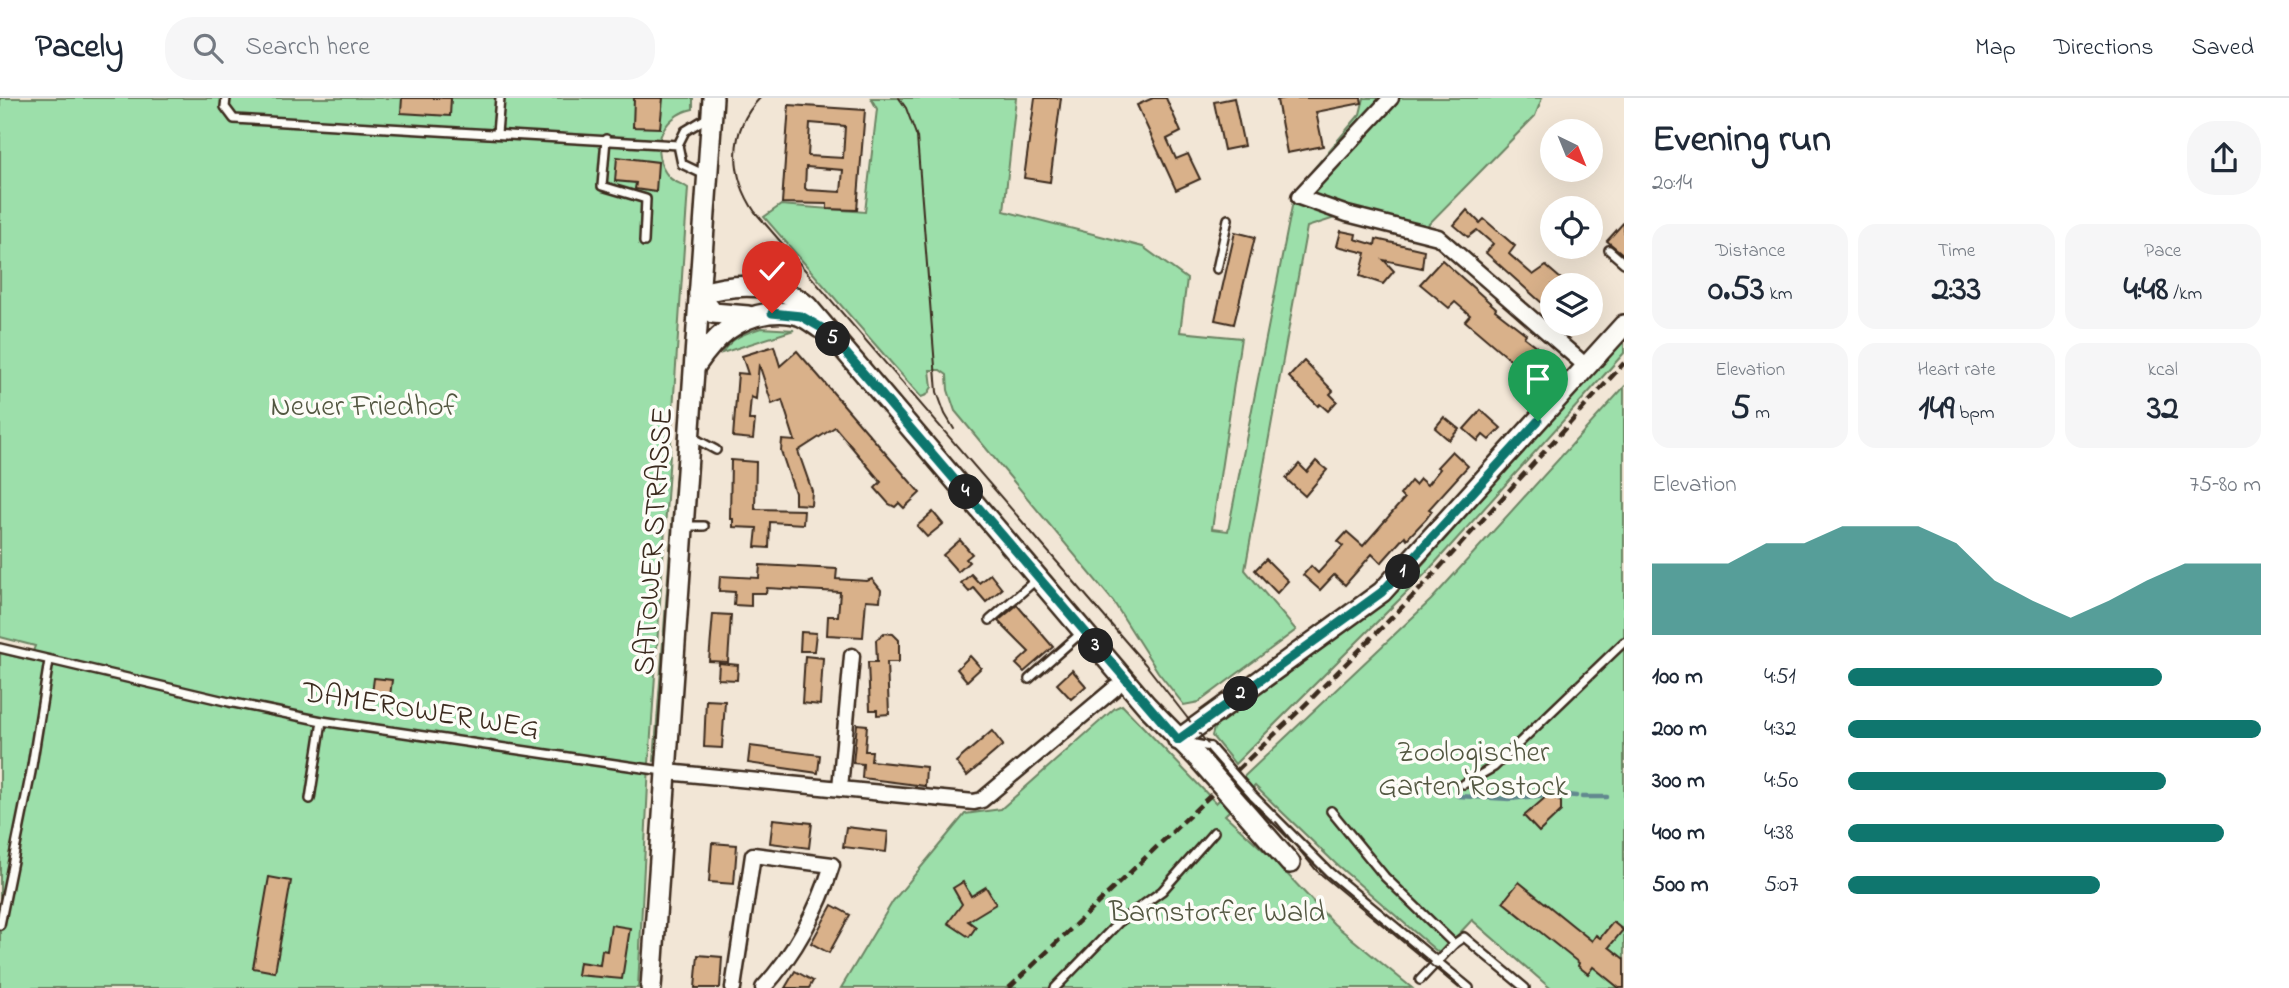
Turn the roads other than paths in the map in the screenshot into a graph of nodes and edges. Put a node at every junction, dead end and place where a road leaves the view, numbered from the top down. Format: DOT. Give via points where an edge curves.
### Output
graph roads {
  1 [pos="226,98"];
  2 [pos="500,98"];
  3 [pos="1391,98"];
  4 [pos="713,106"];
  5 [pos="497,133"];
  6 [pos="606,139"];
  7 [pos="678,145"];
  8 [pos="708,176"];
  9 [pos="1228,219"];
  10 [pos="644,242"];
  11 [pos="1609,250"];
  12 [pos="1624,263"];
  13 [pos="1217,269"];
  14 [pos="699,294"];
  15 [pos="749,317"];
  16 [pos="1624,325"];
  17 [pos="827,331"];
  18 [pos="696,366"];
  19 [pos="1587,366"];
  20 [pos="690,436"];
  21 [pos="716,450"];
  22 [pos="682,526"];
  23 [pos="704,526"];
  24 [pos="1040,577"];
  25 [pos="990,620"];
  26 [pos="1083,631"];
  27 [pos="1624,642"];
  28 [pos="0,648"];
  29 [pos="852,656"];
  30 [pos="49,661"];
  31 [pos="1029,679"];
  32 [pos="1115,688"];
  33 [pos="322,721"];
  34 [pos="1178,740"];
  35 [pos="667,772"];
  36 [pos="1464,784"];
  37 [pos="840,788"];
  38 [pos="310,799"];
  39 [pos="1247,802"];
  40 [pos="1331,811"];
  41 [pos="1214,832"];
  42 [pos="1290,863"];
  43 [pos="0,925"];
  44 [pos="1454,944"];
  45 [pos="1436,962"];
  46 [pos="1420,980"];
  47 [pos="651,988"];
  48 [pos="733,988"];
  49 [pos="763,988"];
  50 [pos="1055,988"];
  51 [pos="1469,988"];
  52 [pos="1525,988"];
  1 -- 5 [label="lane" via="225,107 234,119"];
  2 -- 5 [label="lane"];
  3 -- 19 [label="street" via="1299,197 1438,237"];
  4 -- 7 [label="lane" via="685,131"];
  4 -- 8 [label="main road, SATOWER STRASSE"];
  5 -- 6 [label="lane"];
  6 -- 7 [label="lane"];
  6 -- 10 [label="lane" via="602,187 646,199"];
  7 -- 8 [label="lane" via="682,164"];
  8 -- 14 [label="main road, SATOWER STRASSE"];
  9 -- 13 [label="lane"];
  11 -- 12 [label="lane"];
  14 -- 15 [label="main road" via="713,313"];
  14 -- 17 [label="main road" via="722,287 787,292 807,306"];
  14 -- 18 [label="main road, SATOWER STRASSE"];
  15 -- 17 [label="main road" via="788,313"];
  15 -- 18 [label="main road" via="719,337"];
  16 -- 19 [label="main road"];
  17 -- 24 [label="main road"];
  18 -- 20 [label="main road, SATOWER STRASSE"];
  19 -- 34 [label="main road" via="1382,592"];
  20 -- 21 [label="lane"];
  20 -- 22 [label="main road, SATOWER STRASSE"];
  22 -- 23 [label="lane"];
  22 -- 35 [label="main road, SATOWER STRASSE"];
  24 -- 25 [label="lane"];
  24 -- 26 [label="main road"];
  26 -- 31 [label="lane"];
  26 -- 34 [label="main road"];
  27 -- 36 [label="lane" via="1494,766"];
  28 -- 30 [label="lane, DAMEROWER WEG"];
  29 -- 37 [label="street"];
  30 -- 33 [label="lane, DAMEROWER WEG"];
  30 -- 43 [label="lane"];
  32 -- 37 [label="street, DAMEROWER WEG" via="982,800"];
  33 -- 35 [label="lane, DAMEROWER WEG"];
  33 -- 38 [label="lane"];
  34 -- 39 [label="main road, bridge" via="1204,753"];
  35 -- 37 [label="street, DAMEROWER WEG"];
  35 -- 47 [label="main road, SATOWER STRASSE"];
  39 -- 42 [label="main road"];
  39 -- 45 [label="lane"];
  40 -- 44 [label="lane" via="1385,877"];
  41 -- 50 [label="lane" via="1162,891 1118,923"];
  44 -- 45 [label="lane"];
  44 -- 52 [label="lane" via="1464,937"];
  45 -- 46 [label="lane"];
  45 -- 51 [label="lane"];
  48 -- 49 [label="street" via="753,855 832,865 808,921"];
}
